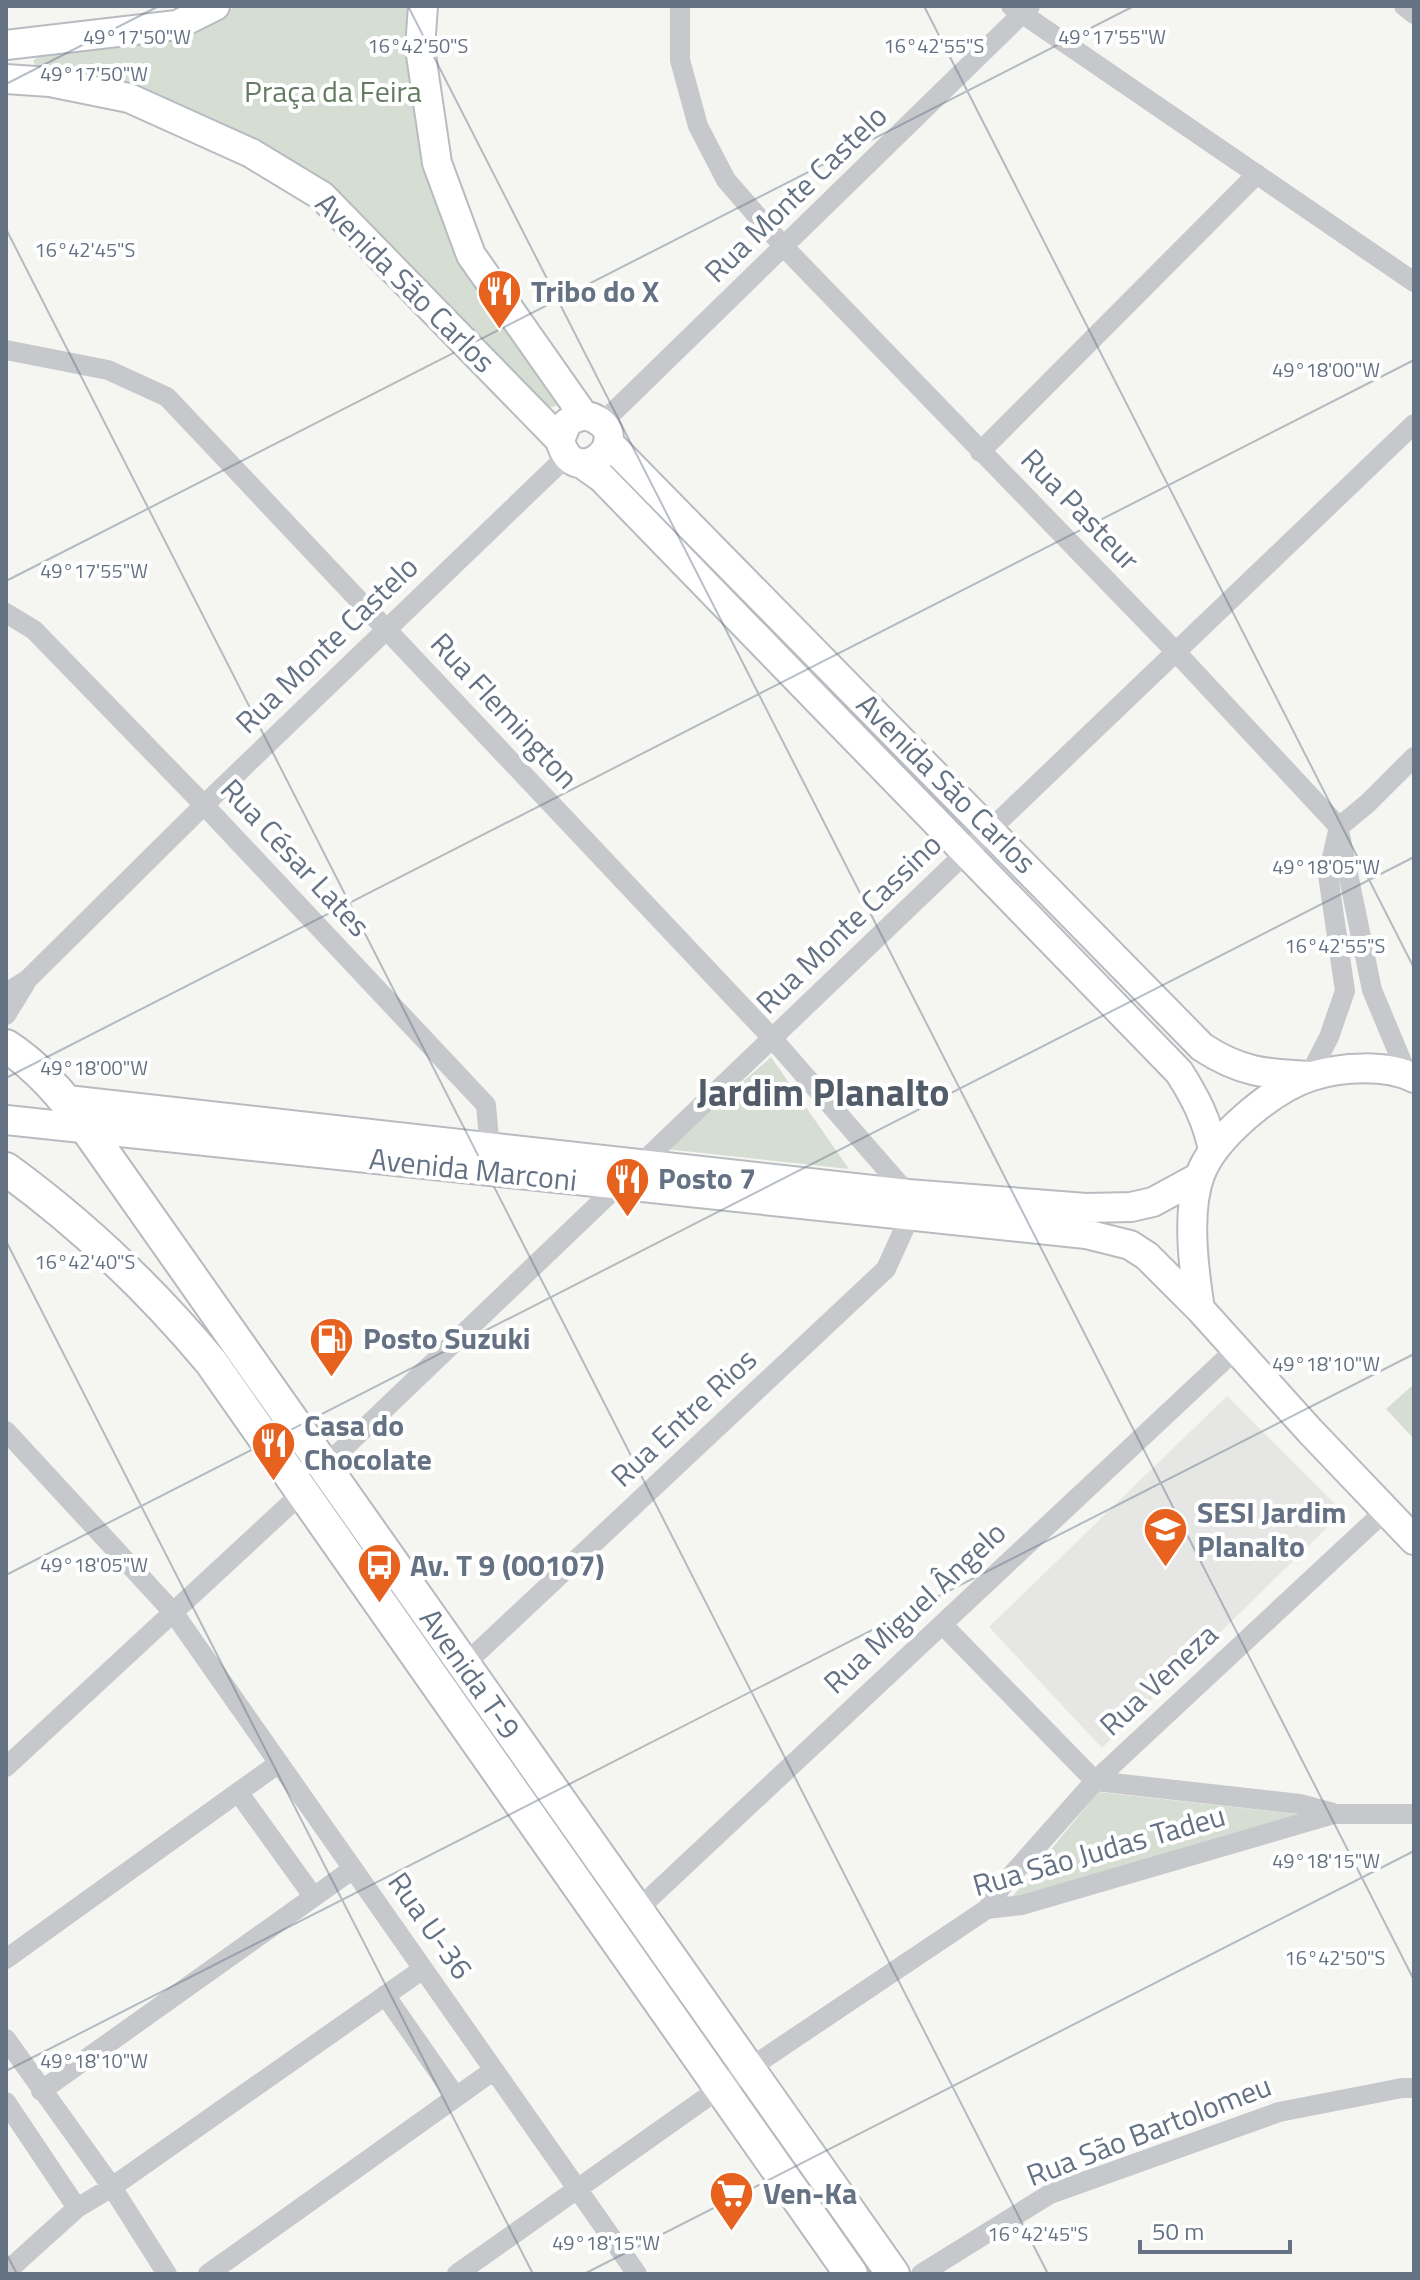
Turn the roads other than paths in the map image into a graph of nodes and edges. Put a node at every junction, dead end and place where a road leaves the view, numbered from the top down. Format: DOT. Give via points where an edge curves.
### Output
graph roads {
  1 [pos="215,6"];
  2 [pos="423,6"];
  3 [pos="680,6"];
  4 [pos="1404,6"];
  5 [pos="1022,9"];
  6 [pos="1414,14"];
  7 [pos="6,45"];
  8 [pos="6,79"];
  9 [pos="1257,174"];
  10 [pos="784,247"];
  11 [pos="1414,282"];
  12 [pos="6,350"];
  13 [pos="1414,424"];
  14 [pos="598,427"];
  15 [pos="980,452"];
  16 [pos="569,453"];
  17 [pos="6,613"];
  18 [pos="386,630"];
  19 [pos="1176,652"];
  20 [pos="1414,757"];
  21 [pos="204,805"];
  22 [pos="1339,827"];
  23 [pos="991,830"];
  24 [pos="966,853"];
  25 [pos="27,980"];
  26 [pos="1372,990"];
  27 [pos="1345,991"];
  28 [pos="6,993"];
  29 [pos="6,1015"];
  30 [pos="772,1038"];
  31 [pos="6,1046"];
  32 [pos="1202,1047"];
  33 [pos="1179,1072"];
  34 [pos="1309,1076"];
  35 [pos="1410,1076"];
  36 [pos="67,1100"];
  37 [pos="6,1120"];
  38 [pos="87,1129"];
  39 [pos="1213,1150"];
  40 [pos="491,1159"];
  41 [pos="641,1163"];
  42 [pos="6,1169"];
  43 [pos="1199,1177"];
  44 [pos="618,1186"];
  45 [pos="909,1205"];
  46 [pos="1086,1221"];
  47 [pos="1200,1309"];
  48 [pos="1235,1350"];
  49 [pos="6,1431"];
  50 [pos="325,1466"];
  51 [pos="302,1493"];
  52 [pos="1386,1510"];
  53 [pos="1414,1540"];
  54 [pos="173,1612"];
  55 [pos="942,1624"];
  56 [pos="464,1665"];
  57 [pos="279,1763"];
  58 [pos="6,1767"];
  59 [pos="1095,1781"];
  60 [pos="238,1792"];
  61 [pos="1334,1814"];
  62 [pos="1414,1814"];
  63 [pos="353,1869"];
  64 [pos="313,1896"];
  65 [pos="987,1909"];
  66 [pos="636,1911"];
  67 [pos="6,1959"];
  68 [pos="423,1969"];
  69 [pos="385,1995"];
  70 [pos="6,2039"];
  71 [pos="747,2069"];
  72 [pos="494,2070"];
  73 [pos="720,2088"];
  74 [pos="1414,2088"];
  75 [pos="41,2091"];
  76 [pos="456,2097"];
  77 [pos="6,2102"];
  78 [pos="112,2187"];
  79 [pos="577,2189"];
  80 [pos="77,2208"];
  81 [pos="8,2265"];
  82 [pos="481,2267"];
  83 [pos="167,2274"];
  84 [pos="208,2274"];
  85 [pos="457,2274"];
  86 [pos="637,2274"];
  87 [pos="851,2274"];
  88 [pos="893,2274"];
  89 [pos="921,2274"];
  1 -- 7 [label="street" via="177,25"];
  2 -- 14 [label="street, Avenida São Carlos" via="420,48 437,163 471,255"];
  3 -- 10 [label="street, Rua Pasteur" via="680,60 698,126 726,180"];
  4 -- 6 [label="street"];
  5 -- 9 [label="street"];
  5 -- 10 [label="street, Rua Monte Castelo"];
  8 -- 16 [label="street, Avenida São Carlos" via="129,98 251,153 322,196"];
  9 -- 11 [label="street"];
  9 -- 15 [label="street"];
  10 -- 14 [label="street, Rua Monte Castelo"];
  10 -- 15 [label="street, Rua Pasteur"];
  12 -- 18 [label="street, Rua Flemington" via="108,370 167,397"];
  13 -- 19 [label="street, Rua Monte Cassino"];
  14 -- 16 [label="street" via="567,423"];
  14 -- 16 [label="street" via="604,454 593,462"];
  14 -- 23 [label="street, Avenida São Carlos"];
  15 -- 19 [label="street, Rua Pasteur"];
  16 -- 18 [label="street, Rua Monte Castelo"];
  16 -- 24 [label="street, Avenida São Carlos" via="602,478"];
  17 -- 21 [label="street, Rua César Lates" via="34,630"];
  18 -- 21 [label="street, Rua Monte Castelo"];
  18 -- 30 [label="street, Rua Flemington"];
  19 -- 22 [label="street, Rua Pasteur"];
  19 -- 23 [label="street, Rua Monte Cassino"];
  20 -- 22 [label="street"];
  21 -- 25 [label="street, Rua Monte Castelo"];
  21 -- 40 [label="street, Rua César Lates" via="486,1105"];
  22 -- 26 [label="street"];
  22 -- 27 [label="street" via="1328,875"];
  23 -- 24 [label="street, Rua Monte Cassino"];
  23 -- 32 [label="street, Avenida São Carlos"];
  24 -- 30 [label="street, Rua Monte Cassino"];
  24 -- 33 [label="street, Avenida São Carlos"];
  25 -- 28 [label="street, Rua Monte Castelo"];
  25 -- 29 [label="street, Rua Monte Castelo"];
  26 -- 27 [label="street"];
  26 -- 35 [label="street"];
  27 -- 34 [label="street"];
  30 -- 41 [label="street, Rua Monte Cassino"];
  30 -- 45 [label="street, Rua Flemington"];
  31 -- 36 [label="main road, Avenida T-9"];
  32 -- 33 [label="street"];
  32 -- 34 [label="street, Avenida São Carlos" via="1244,1070"];
  33 -- 39 [label="street, Avenida São Carlos" via="1208,1125"];
  34 -- 35 [label="street" via="1357,1069"];
  34 -- 39 [label="street" via="1257,1107"];
  36 -- 38 [label="main road, Avenida T-9"];
  36 -- 40 [label="street, Avenida Marconi"];
  37 -- 38 [label="street, Avenida Marconi"];
  38 -- 40 [label="street, Avenida Marconi"];
  38 -- 50 [label="main road, Avenida T-9"];
  39 -- 43 [label="street"];
  40 -- 41 [label="street, Avenida Marconi"];
  40 -- 44 [label="street, Avenida Marconi"];
  41 -- 44 [label="street, Rua Monte Cassino"];
  41 -- 45 [label="street, Avenida Marconi"];
  42 -- 51 [label="main road, Avenida T-9" via="89,1234 178,1323"];
  43 -- 46 [label="street, Avenida Marconi" via="1153,1202"];
  43 -- 47 [label="street" via="1192,1226"];
  44 -- 45 [label="street, Avenida Marconi"];
  44 -- 50 [label="street, Rua Monte Cassino"];
  45 -- 46 [label="street, Avenida Marconi"];
  45 -- 56 [label="street, Rua Entre Rios" via="886,1269"];
  46 -- 47 [label="street, Avenida Marconi" via="1147,1256"];
  47 -- 48 [label="street, Avenida Marconi"];
  48 -- 52 [label="street, Avenida Marconi"];
  48 -- 55 [label="street, Rua Miguel Ângelo"];
  49 -- 54 [label="street, Rua U-36"];
  50 -- 56 [label="main road, Avenida T-9"];
  51 -- 54 [label="street"];
  51 -- 73 [label="main road, Avenida T-9"];
  52 -- 53 [label="street, Avenida Marconi"];
  52 -- 59 [label="street, Rua Veneza"];
  54 -- 57 [label="street, Rua U-36"];
  54 -- 58 [label="street"];
  55 -- 59 [label="street"];
  55 -- 66 [label="street, Rua Miguel Ângelo"];
  56 -- 66 [label="main road, Avenida T-9"];
  57 -- 60 [label="street"];
  57 -- 63 [label="street, Rua U-36"];
  59 -- 61 [label="street" via="1300,1804"];
  59 -- 65 [label="street, Rua Veneza"];
  60 -- 64 [label="street"];
  60 -- 67 [label="street"];
  61 -- 62 [label="street, Rua São Judas Tadeu"];
  61 -- 65 [label="street, Rua São Judas Tadeu" via="1022,1905"];
  63 -- 64 [label="street"];
  63 -- 68 [label="street, Rua U-36"];
  64 -- 75 [label="street"];
  65 -- 71 [label="street, Rua São Judas Tadeu"];
  66 -- 71 [label="main road, Avenida T-9"];
  68 -- 69 [label="street"];
  68 -- 72 [label="street, Rua U-36"];
  69 -- 76 [label="street"];
  69 -- 78 [label="street"];
  70 -- 75 [label="street"];
  71 -- 73 [label="street, Rua São Judas Tadeu"];
  71 -- 88 [label="main road, Avenida T-9"];
  72 -- 76 [label="street"];
  72 -- 79 [label="street, Rua U-36"];
  73 -- 79 [label="street, Rua São Judas Tadeu"];
  73 -- 87 [label="main road, Avenida T-9"];
  74 -- 89 [label="street, Rua São Bartolomeu" via="1279,2112 1050,2194"];
  75 -- 78 [label="street"];
  76 -- 84 [label="street"];
  77 -- 80 [label="street"];
  78 -- 80 [label="street"];
  78 -- 83 [label="street"];
  79 -- 82 [label="street, Rua São Judas Tadeu"];
  79 -- 86 [label="street, Rua U-36"];
  80 -- 81 [label="street"];
  82 -- 85 [label="street, Rua São Judas Tadeu"];
}
